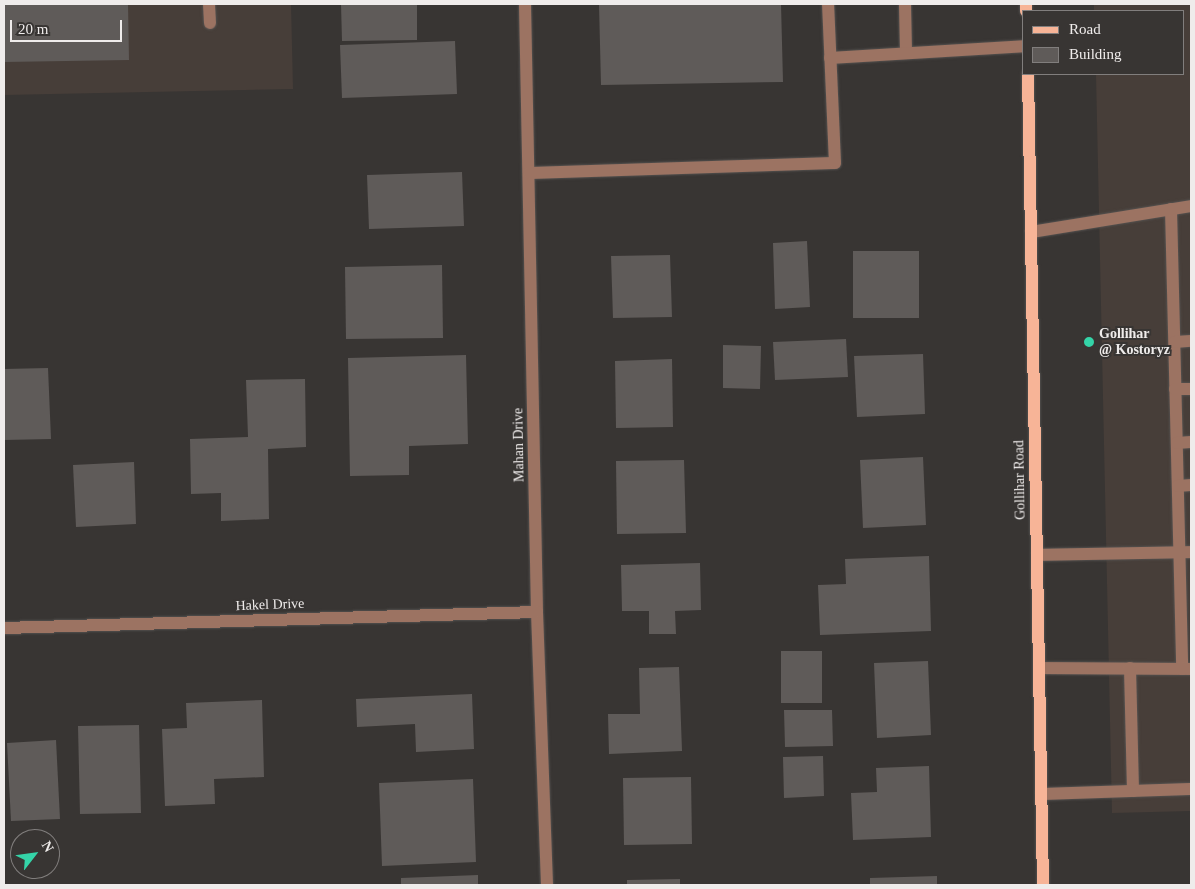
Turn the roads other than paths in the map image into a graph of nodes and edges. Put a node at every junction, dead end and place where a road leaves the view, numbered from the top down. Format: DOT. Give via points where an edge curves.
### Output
graph roads {
  1 [pos="209,4"];
  2 [pos="525,4"];
  3 [pos="828,4"];
  4 [pos="905,4"];
  5 [pos="210,23"];
  6 [pos="1022,46"];
  7 [pos="906,53"];
  8 [pos="830,58"];
  9 [pos="1028,75"];
  10 [pos="529,173"];
  11 [pos="1191,206"];
  12 [pos="1171,209"];
  13 [pos="1031,232"];
  14 [pos="1191,341"];
  15 [pos="1175,342"];
  16 [pos="1191,388"];
  17 [pos="1176,389"];
  18 [pos="1191,442"];
  19 [pos="1177,443"];
  20 [pos="1178,486"];
  21 [pos="1191,486"];
  22 [pos="1186,552"];
  23 [pos="1037,555"];
  24 [pos="537,612"];
  25 [pos="4,628"];
  26 [pos="1039,668"];
  27 [pos="1130,668"];
  28 [pos="1187,669"];
  29 [pos="1191,789"];
  30 [pos="1134,791"];
  31 [pos="1041,794"];
  32 [pos="546,885"];
  33 [pos="1043,885"];
  1 -- 5 [label="street"];
  2 -- 10 [label="street, Mahan Drive"];
  3 -- 8 [label="street"];
  4 -- 7 [label="street"];
  6 -- 7 [label="street"];
  7 -- 8 [label="street"];
  8 -- 10 [label="street" via="835,163"];
  9 -- 13 [label="main road, Gollihar Road"];
  10 -- 24 [label="street, Mahan Drive"];
  11 -- 12 [label="street"];
  12 -- 13 [label="street"];
  12 -- 15 [label="street"];
  13 -- 23 [label="main road, Gollihar Road"];
  14 -- 15 [label="street"];
  15 -- 17 [label="street"];
  16 -- 17 [label="street"];
  17 -- 19 [label="street"];
  18 -- 19 [label="street"];
  19 -- 20 [label="street"];
  20 -- 21 [label="street"];
  20 -- 22 [label="street"];
  22 -- 23 [label="street"];
  22 -- 28 [label="street"];
  23 -- 26 [label="main road, Gollihar Road"];
  24 -- 25 [label="street, Hakel Drive"];
  24 -- 32 [label="street, Mahan Drive"];
  26 -- 27 [label="street"];
  26 -- 31 [label="main road, Gollihar Road"];
  27 -- 28 [label="street"];
  27 -- 30 [label="street"];
  29 -- 30 [label="street"];
  30 -- 31 [label="street"];
  31 -- 33 [label="main road, Gollihar Road"];
}
